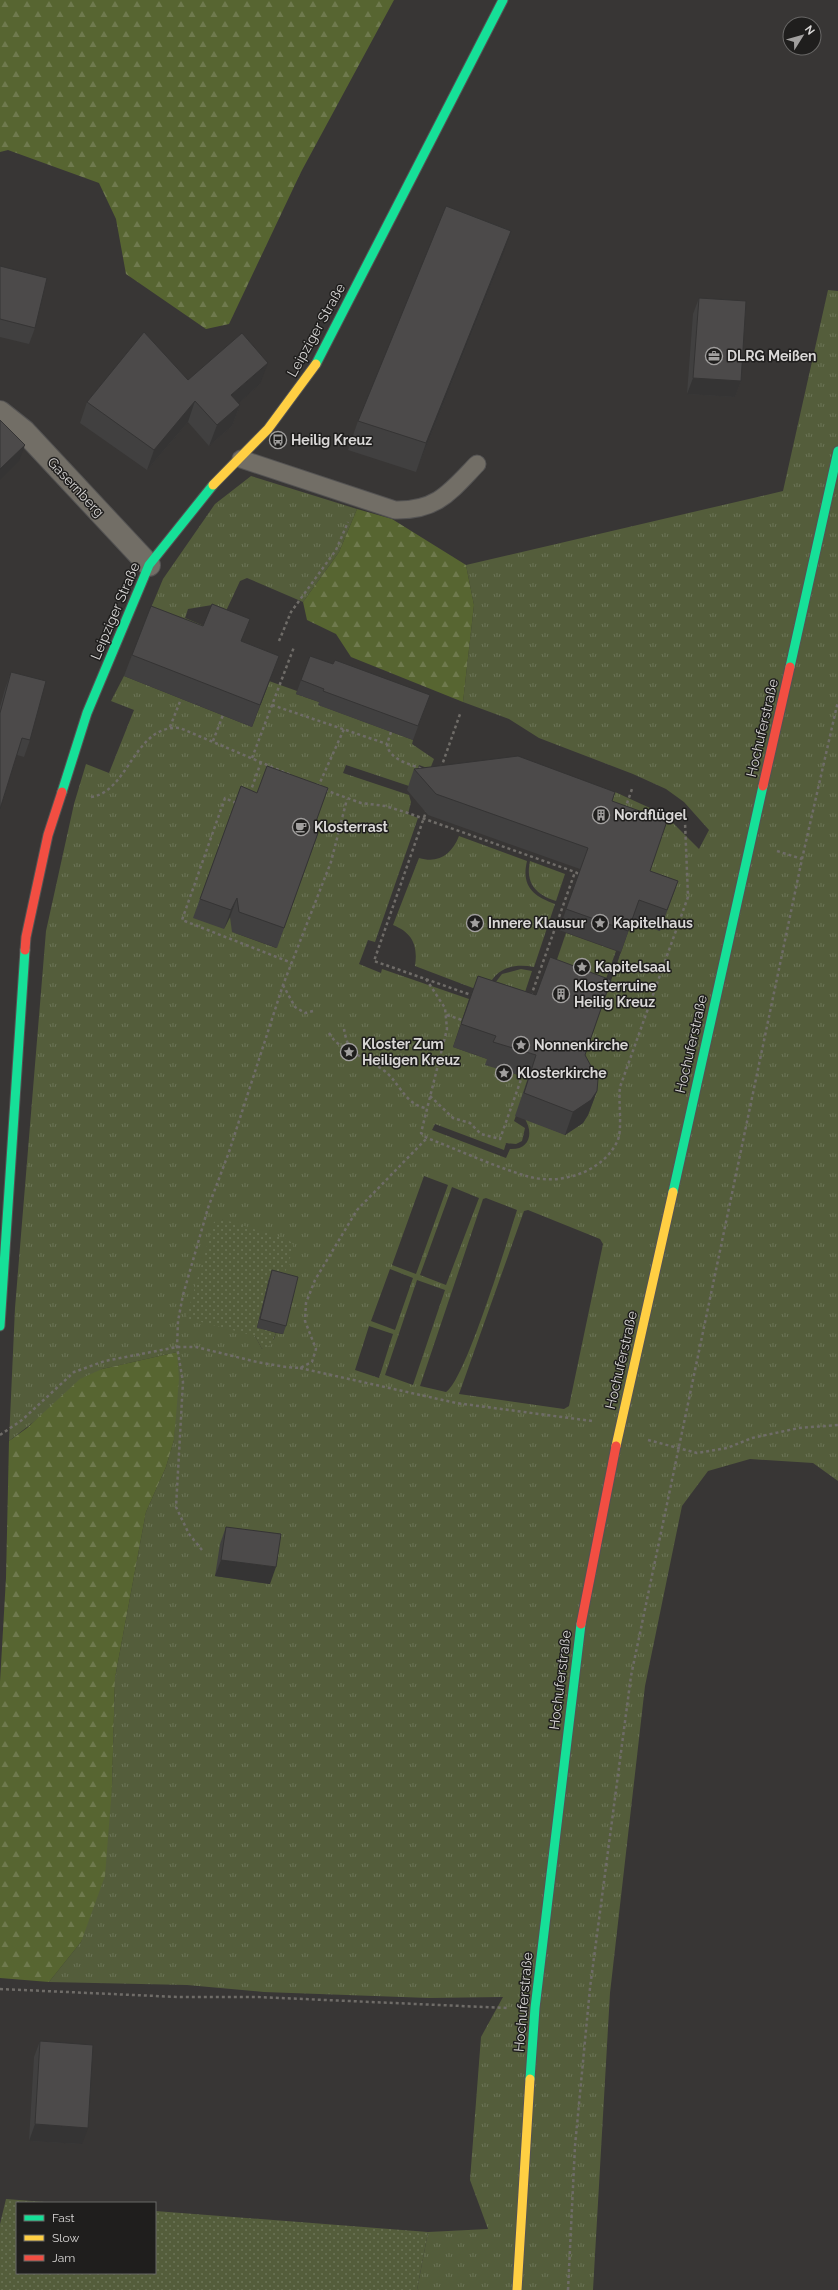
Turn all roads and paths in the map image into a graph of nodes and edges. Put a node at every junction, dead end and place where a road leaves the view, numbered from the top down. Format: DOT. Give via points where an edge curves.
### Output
graph roads {
  1 [pos="503,0"];
  2 [pos="0,412"];
  3 [pos="838,451"];
  4 [pos="241,459"];
  5 [pos="477,464"];
  6 [pos="358,497"];
  7 [pos="149,565"];
  8 [pos="279,641"];
  9 [pos="294,648"];
  10 [pos="181,699"];
  11 [pos="838,701"];
  12 [pos="272,705"];
  13 [pos="460,714"];
  14 [pos="223,715"];
  15 [pos="170,727"];
  16 [pos="344,729"];
  17 [pos="392,732"];
  18 [pos="212,741"];
  19 [pos="387,744"];
  20 [pos="252,758"];
  21 [pos="261,762"];
  22 [pos="425,770"];
  23 [pos="440,771"];
  24 [pos="296,778"];
  25 [pos="311,784"];
  26 [pos="318,787"];
  27 [pos="632,789"];
  28 [pos="61,793"];
  29 [pos="347,799"];
  30 [pos="247,800"];
  31 [pos="238,803"];
  32 [pos="428,805"];
  33 [pos="622,814"];
  34 [pos="424,819"];
  35 [pos="685,822"];
  36 [pos="575,872"];
  37 [pos="583,872"];
  38 [pos="578,874"];
  39 [pos="581,878"];
  40 [pos="571,882"];
  41 [pos="578,885"];
  42 [pos="546,954"];
  43 [pos="550,956"];
  44 [pos="292,963"];
  45 [pos="426,979"];
  46 [pos="283,984"];
  47 [pos="475,997"];
  48 [pos="530,999"];
  49 [pos="313,1011"];
  50 [pos="447,1015"];
  51 [pos="462,1020"];
  52 [pos="344,1029"];
  53 [pos="329,1033"];
  54 [pos="350,1048"];
  55 [pos="523,1072"];
  56 [pos="430,1096"];
  57 [pos="426,1108"];
  58 [pos="427,1138"];
  59 [pos="0,1326"];
  60 [pos="177,1347"];
  61 [pos="300,1368"];
  62 [pos="589,1420"];
  63 [pos="838,1425"];
  64 [pos="0,1435"];
  65 [pos="677,1448"];
  66 [pos="202,1550"];
  67 [pos="0,1989"];
  68 [pos="535,2008"];
  69 [pos="517,2290"];
  70 [pos="568,2290"];
  1 -- 4 [label="main road, Leipziger Straße" via="312,372"];
  2 -- 7 [label="street, Gasernberg" via="24,431"];
  3 -- 68 [label="main road, Hochuferstraße" via="619,1433 582,1620"];
  4 -- 6 [label="lane"];
  4 -- 7 [label="main road, Leipziger Straße" via="202,496"];
  5 -- 6 [label="lane" via="446,496 415,510 395,510"];
  6 -- 8 [label="path" via="336,550 291,612"];
  7 -- 28 [label="main road, Leipziger Straße" via="87,712"];
  9 -- 12 [label="path"];
  10 -- 15 [label="path"];
  11 -- 65 [label="path" via="800,867"];
  12 -- 16 [label="path"];
  12 -- 20 [label="path"];
  13 -- 23 [label="path"];
  14 -- 18 [label="path"];
  15 -- 18 [label="path" via="180,728"];
  15 -- 28 [label="path" via="140,747 118,780 108,790 94,797 76,797"];
  16 -- 19 [label="path"];
  16 -- 26 [label="path"];
  17 -- 19 [label="path"];
  18 -- 20 [label="path"];
  19 -- 22 [label="path" via="390,752 400,760"];
  20 -- 21 [label="path"];
  21 -- 24 [label="path"];
  21 -- 30 [label="path"];
  25 -- 26 [label="path"];
  26 -- 29 [label="path"];
  27 -- 33 [label="path"];
  28 -- 59 [label="main road, Leipziger Straße" via="48,835 26,937"];
  29 -- 34 [label="path" via="385,806"];
  29 -- 44 [label="path" via="331,862"];
  31 -- 44 [label="path" via="225,798 182,920"];
  32 -- 34 [label="path"];
  34 -- 36 [label="path"];
  34 -- 45 [label="path" via="374,961"];
  35 -- 58 [label="path" via="688,897 620,1087 618,1140 606,1158 586,1172 562,1178 531,1177"];
  36 -- 38 [label="path"];
  36 -- 40 [label="path"];
  37 -- 39 [label="path"];
  40 -- 41 [label="path"];
  40 -- 42 [label="path"];
  42 -- 43 [label="path"];
  42 -- 48 [label="path"];
  44 -- 46 [label="path"];
  45 -- 47 [label="path"];
  45 -- 50 [label="path"];
  46 -- 49 [label="path" via="295,1007 305,1013"];
  46 -- 60 [label="path" via="229,1152 208,1208 185,1287 178,1321"];
  50 -- 51 [label="path"];
  50 -- 56 [label="path" via="445,1040"];
  52 -- 54 [label="path"];
  53 -- 54 [label="path" via="338,1044"];
  54 -- 57 [label="path" via="387,1073 403,1095 417,1106"];
  55 -- 56 [label="path" via="500,1139 482,1134 470,1123 453,1118"];
  56 -- 57 [label="path"];
  57 -- 58 [label="path" via="421,1133"];
  58 -- 61 [label="path" via="357,1210 315,1280 306,1303 305,1322 316,1349 312,1362"];
  60 -- 61 [label="path" via="196,1347 257,1362"];
  60 -- 64 [label="path" via="105,1361 74,1372 22,1420"];
  60 -- 66 [label="path" via="183,1382 176,1507 189,1534"];
  61 -- 62 [label="path" via="456,1402"];
  63 -- 65 [label="path" via="799,1428 752,1438 727,1448 697,1453"];
  65 -- 70 [label="path" via="631,1676 590,1988 575,2146"];
  67 -- 68 [label="path"];
  68 -- 69 [label="main road, Hochuferstraße"];
}
